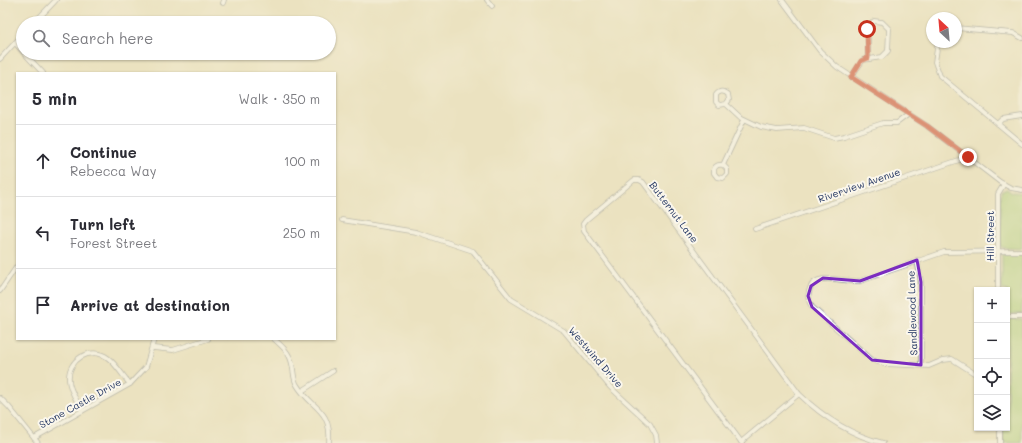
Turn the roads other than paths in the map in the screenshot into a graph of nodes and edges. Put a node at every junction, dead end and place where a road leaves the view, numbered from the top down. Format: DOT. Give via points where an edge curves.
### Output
graph roads {
  1 [pos="56,0"];
  2 [pos="487,0"];
  3 [pos="782,0"];
  4 [pos="492,6"];
  5 [pos="41,16"];
  6 [pos="962,29"];
  7 [pos="1022,38"];
  8 [pos="15,43"];
  9 [pos="937,48"];
  10 [pos="0,58"];
  11 [pos="868,58"];
  12 [pos="31,60"];
  13 [pos="42,72"];
  14 [pos="851,77"];
  15 [pos="726,104"];
  16 [pos="909,114"];
  17 [pos="1022,116"];
  18 [pos="744,120"];
  19 [pos="998,124"];
  20 [pos="1022,144"];
  21 [pos="968,157"];
  22 [pos="723,165"];
  23 [pos="1004,184"];
  24 [pos="1022,190"];
  25 [pos="342,220"];
  26 [pos="755,229"];
  27 [pos="1022,251"];
  28 [pos="998,252"];
  29 [pos="917,260"];
  30 [pos="16,267"];
  31 [pos="998,287"];
  32 [pos="0,291"];
  33 [pos="1010,317"];
  34 [pos="1022,317"];
  35 [pos="154,340"];
  36 [pos="205,340"];
  37 [pos="276,340"];
  38 [pos="153,348"];
  39 [pos="921,365"];
  40 [pos="333,371"];
  41 [pos="974,373"];
  42 [pos="130,384"];
  43 [pos="302,391"];
  44 [pos="799,394"];
  45 [pos="0,398"];
  46 [pos="82,411"];
  47 [pos="1000,431"];
  48 [pos="34,438"];
  49 [pos="38,443"];
  50 [pos="329,443"];
  51 [pos="658,443"];
  52 [pos="742,443"];
  53 [pos="882,443"];
  54 [pos="1000,443"];
  1 -- 5 [label="street"];
  2 -- 4 [label="street"];
  3 -- 14 [label="street" via="824,54"];
  6 -- 7 [label="street" via="1013,33"];
  8 -- 10 [label="street"];
  9 -- 19 [label="street" via="935,62 940,76"];
  11 -- 11 [label="street" via="868,27 874,21 881,21 888,28 889,50 882,57"];
  11 -- 14 [label="street" via="861,61"];
  12 -- 13 [label="street"];
  14 -- 16 [label="street"];
  15 -- 18 [label="street"];
  16 -- 18 [label="street" via="897,123 883,123 837,138 804,128 767,128"];
  16 -- 21 [label="street"];
  17 -- 19 [label="street" via="1003,119"];
  18 -- 22 [label="street"];
  19 -- 20 [label="street"];
  21 -- 23 [label="street"];
  21 -- 26 [label="street, Riverview Avenue"];
  23 -- 24 [label="street"];
  23 -- 28 [label="street, Hill Street" via="998,194"];
  25 -- 51 [label="street, Westwind Drive" via="416,232 473,251 511,299 564,332 610,387 650,424"];
  27 -- 28 [label="street"];
  28 -- 29 [label="street" via="944,252"];
  28 -- 31 [label="street, Hill Street"];
  29 -- 39 [label="street, Sandlewood Lane" via="921,282"];
  29 -- 39 [label="street" via="860,281 820,279 811,286 808,296 814,309 872,360 884,364"];
  30 -- 32 [label="street"];
  33 -- 34 [label="street"];
  35 -- 38 [label="street, Stone Castle Drive"];
  36 -- 38 [label="street" via="173,350"];
  37 -- 43 [label="street" via="290,357 296,382"];
  38 -- 42 [label="street, Stone Castle Drive" via="146,367"];
  39 -- 41 [label="street" via="933,366 943,360 952,359"];
  40 -- 43 [label="street"];
  42 -- 46 [label="street, Stone Castle Drive"];
  42 -- 46 [label="street" via="104,356 89,353 80,357 73,364 68,378"];
  43 -- 50 [label="street" via="326,418"];
  44 -- 52 [label="street"];
  44 -- 52 [label="street, Butternut Lane" via="641,181 632,182 586,220 583,226 586,233"];
  44 -- 53 [label="street, Butternut Lane" via="819,412 842,427"];
  45 -- 48 [label="street"];
  46 -- 48 [label="street, Stone Castle Drive"];
  47 -- 54 [label="street"];
  48 -- 49 [label="street"];
}
